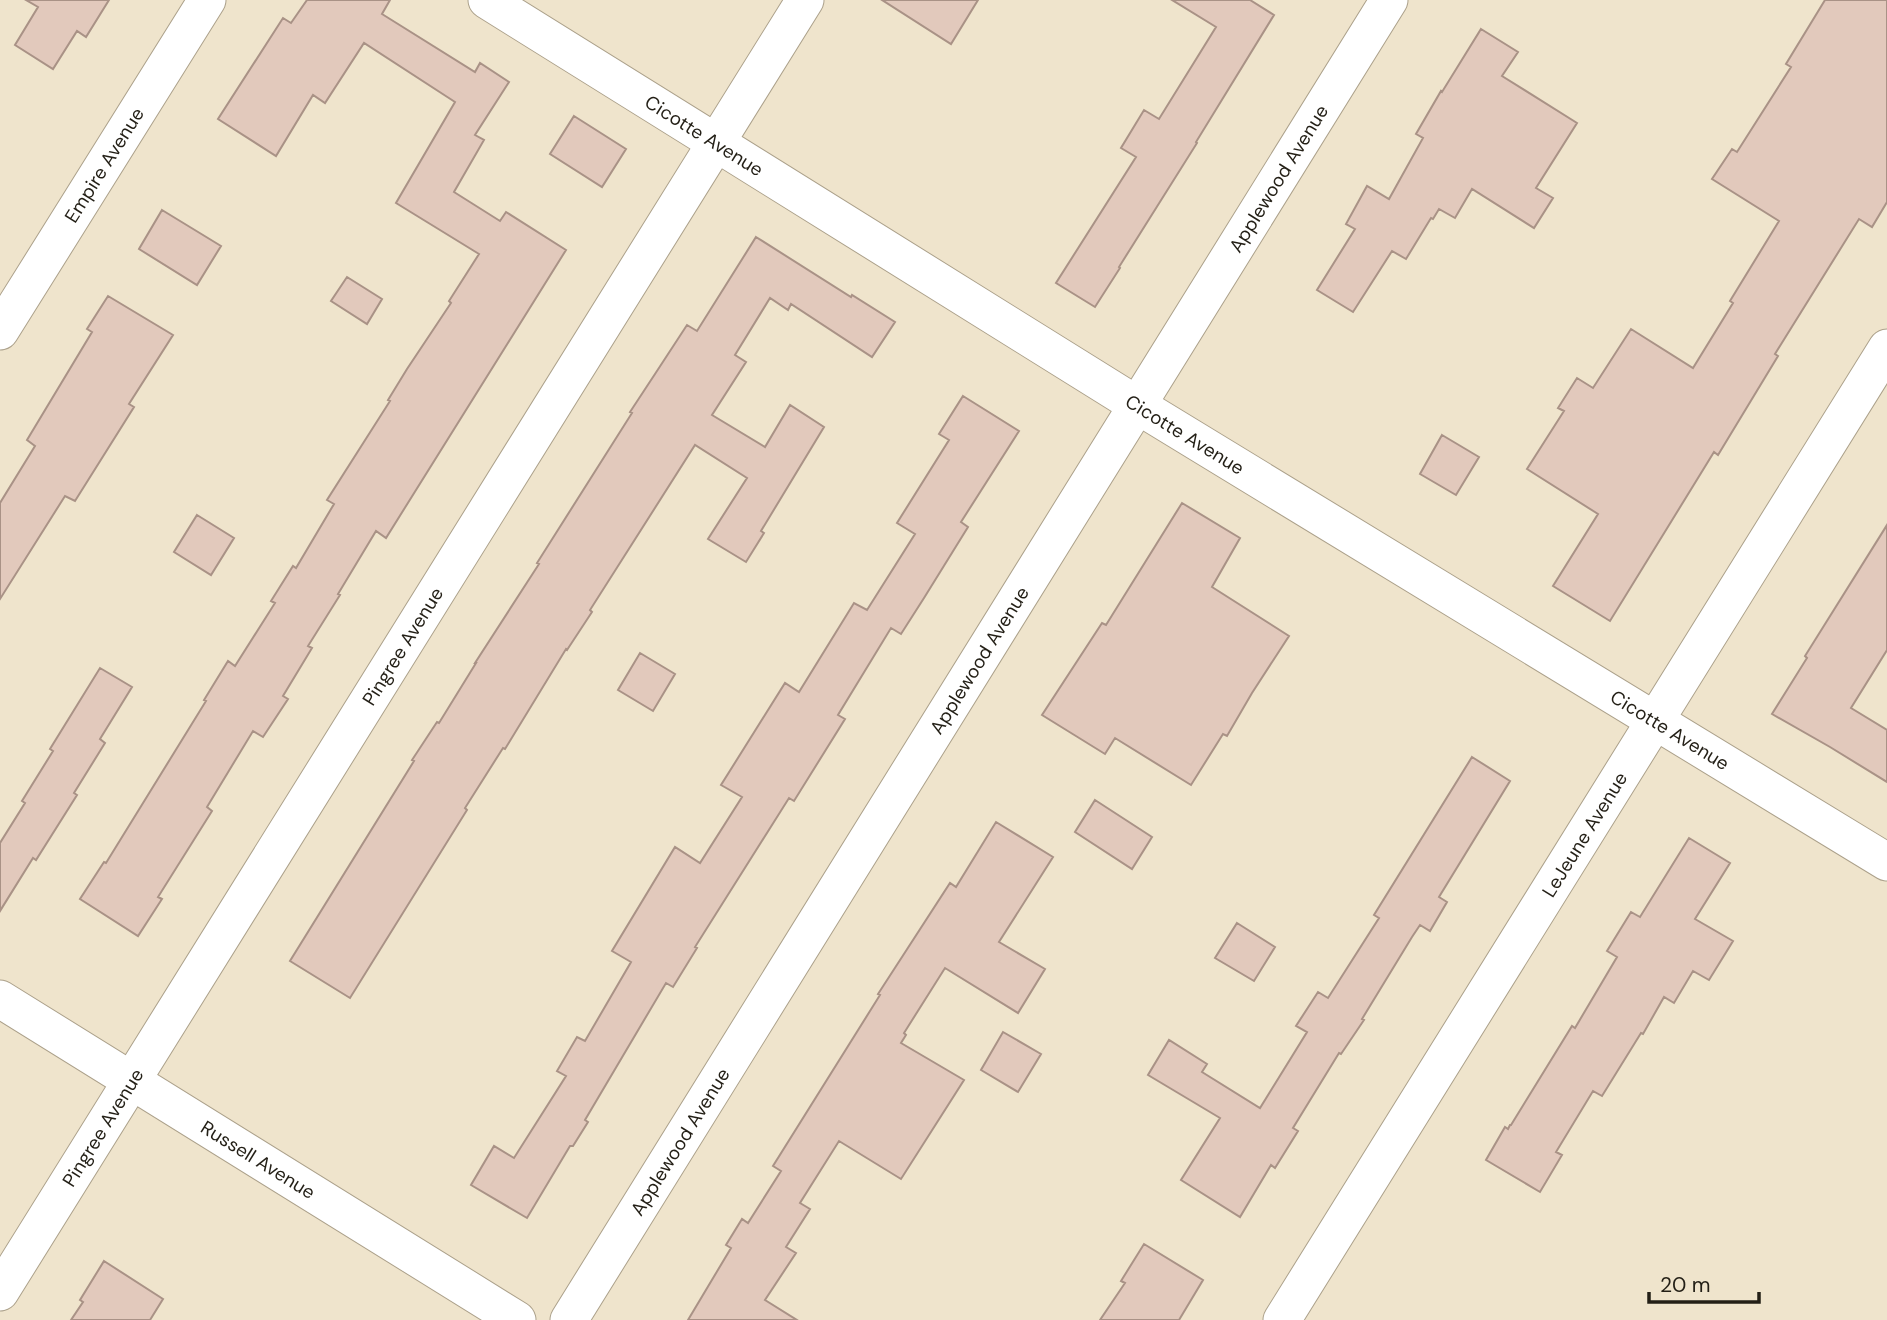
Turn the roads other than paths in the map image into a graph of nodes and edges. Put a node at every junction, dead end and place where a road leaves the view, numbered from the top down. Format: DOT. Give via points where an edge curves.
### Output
graph roads {
  1 [pos="207,0"];
  2 [pos="487,0"];
  3 [pos="805,0"];
  4 [pos="1389,0"];
  5 [pos="716,143"];
  6 [pos="0,331"];
  7 [pos="1887,348"];
  8 [pos="1137,405"];
  9 [pos="1655,721"];
  10 [pos="1887,862"];
  11 [pos="0,999"];
  12 [pos="132,1081"];
  13 [pos="0,1292"];
  14 [pos="517,1320"];
  15 [pos="569,1320"];
  16 [pos="1282,1320"];
  1 -- 6 [label="street, Empire Avenue"];
  2 -- 5 [label="street, Cicotte Avenue"];
  3 -- 5 [label="street, Pingree Avenue"];
  4 -- 8 [label="street, Applewood Avenue"];
  5 -- 8 [label="street, Cicotte Avenue"];
  5 -- 12 [label="street, Pingree Avenue"];
  7 -- 9 [label="street, LeJeune Avenue"];
  8 -- 9 [label="street, Cicotte Avenue"];
  8 -- 15 [label="street, Applewood Avenue"];
  9 -- 10 [label="street, Cicotte Avenue"];
  9 -- 16 [label="street, LeJeune Avenue"];
  11 -- 12 [label="street, Russell Avenue"];
  12 -- 13 [label="street, Pingree Avenue"];
  12 -- 14 [label="street, Russell Avenue"];
}
